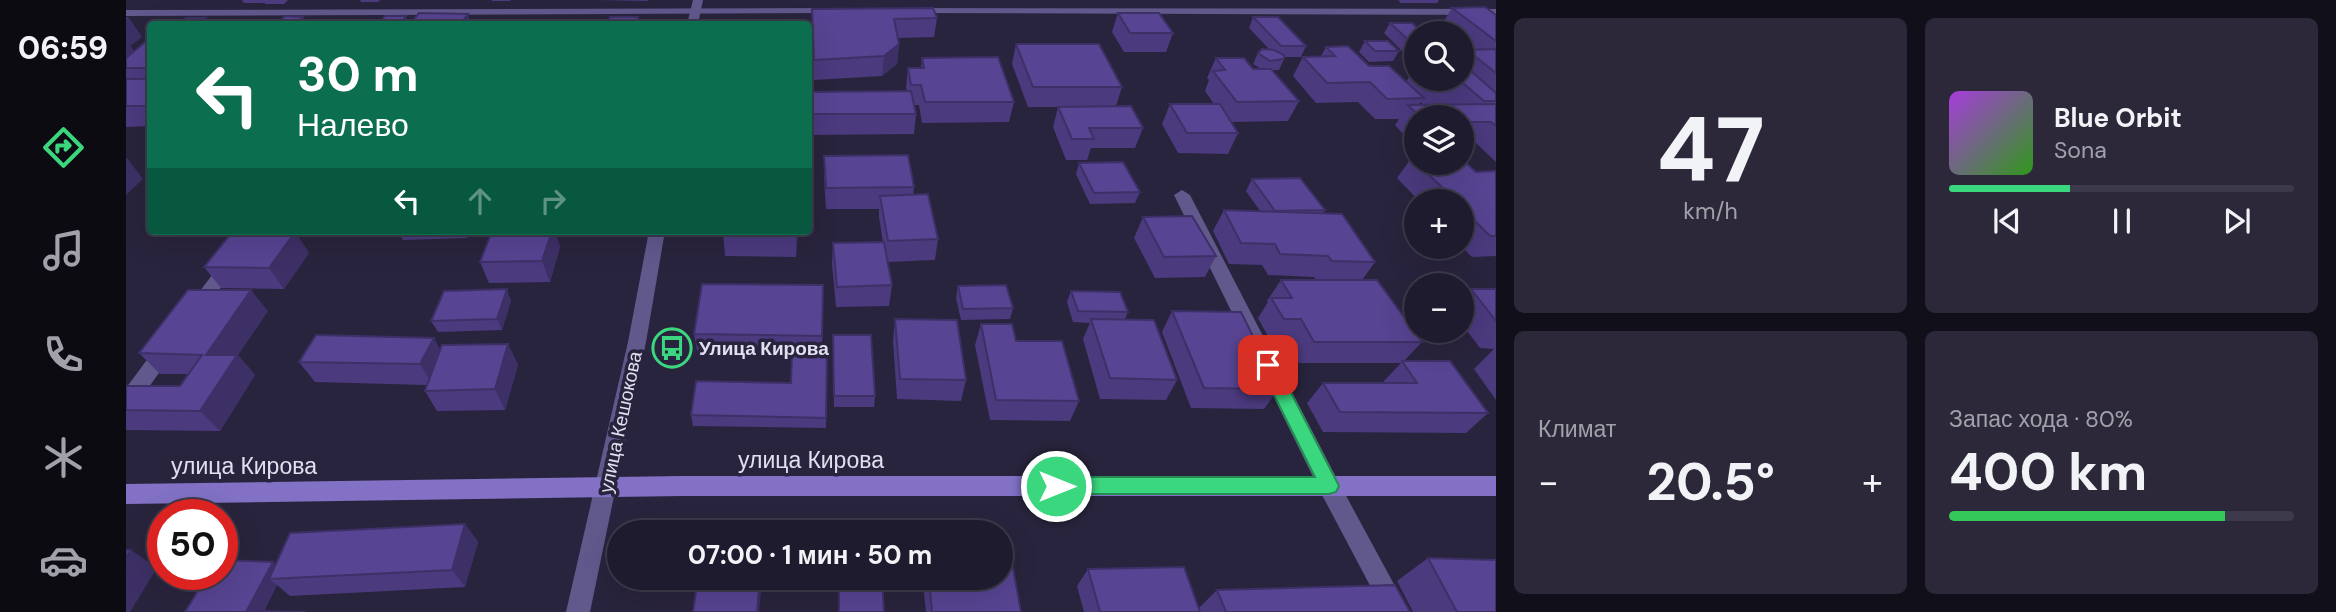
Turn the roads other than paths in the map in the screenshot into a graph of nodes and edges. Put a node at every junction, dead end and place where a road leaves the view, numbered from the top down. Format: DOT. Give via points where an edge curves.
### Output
graph roads {
  1 [pos="697,5"];
  2 [pos="849,10"];
  3 [pos="905,10"];
  4 [pos="1496,12"];
  5 [pos="126,13"];
  6 [pos="1182,195"];
  7 [pos="250,235"];
  8 [pos="656,235"];
  9 [pos="190,317"];
  10 [pos="174,339"];
  11 [pos="126,403"];
  12 [pos="1329,486"];
  13 [pos="1496,486"];
  14 [pos="607,488"];
  15 [pos="126,494"];
  16 [pos="578,612"];
  17 [pos="1397,612"];
  1 -- 2 [label="street"];
  1 -- 5 [label="street"];
  3 -- 4 [label="street"];
  6 -- 12 [label="street"];
  7 -- 9 [label="street"];
  8 -- 14 [label="street, улица Кешокова"];
  10 -- 11 [label="street"];
  12 -- 13 [label="main road, улица Кирова"];
  12 -- 14 [label="main road, улица Кирова"];
  12 -- 17 [label="street"];
  14 -- 15 [label="main road, улица Кирова"];
  14 -- 16 [label="street, улица Кешокова"];
}
